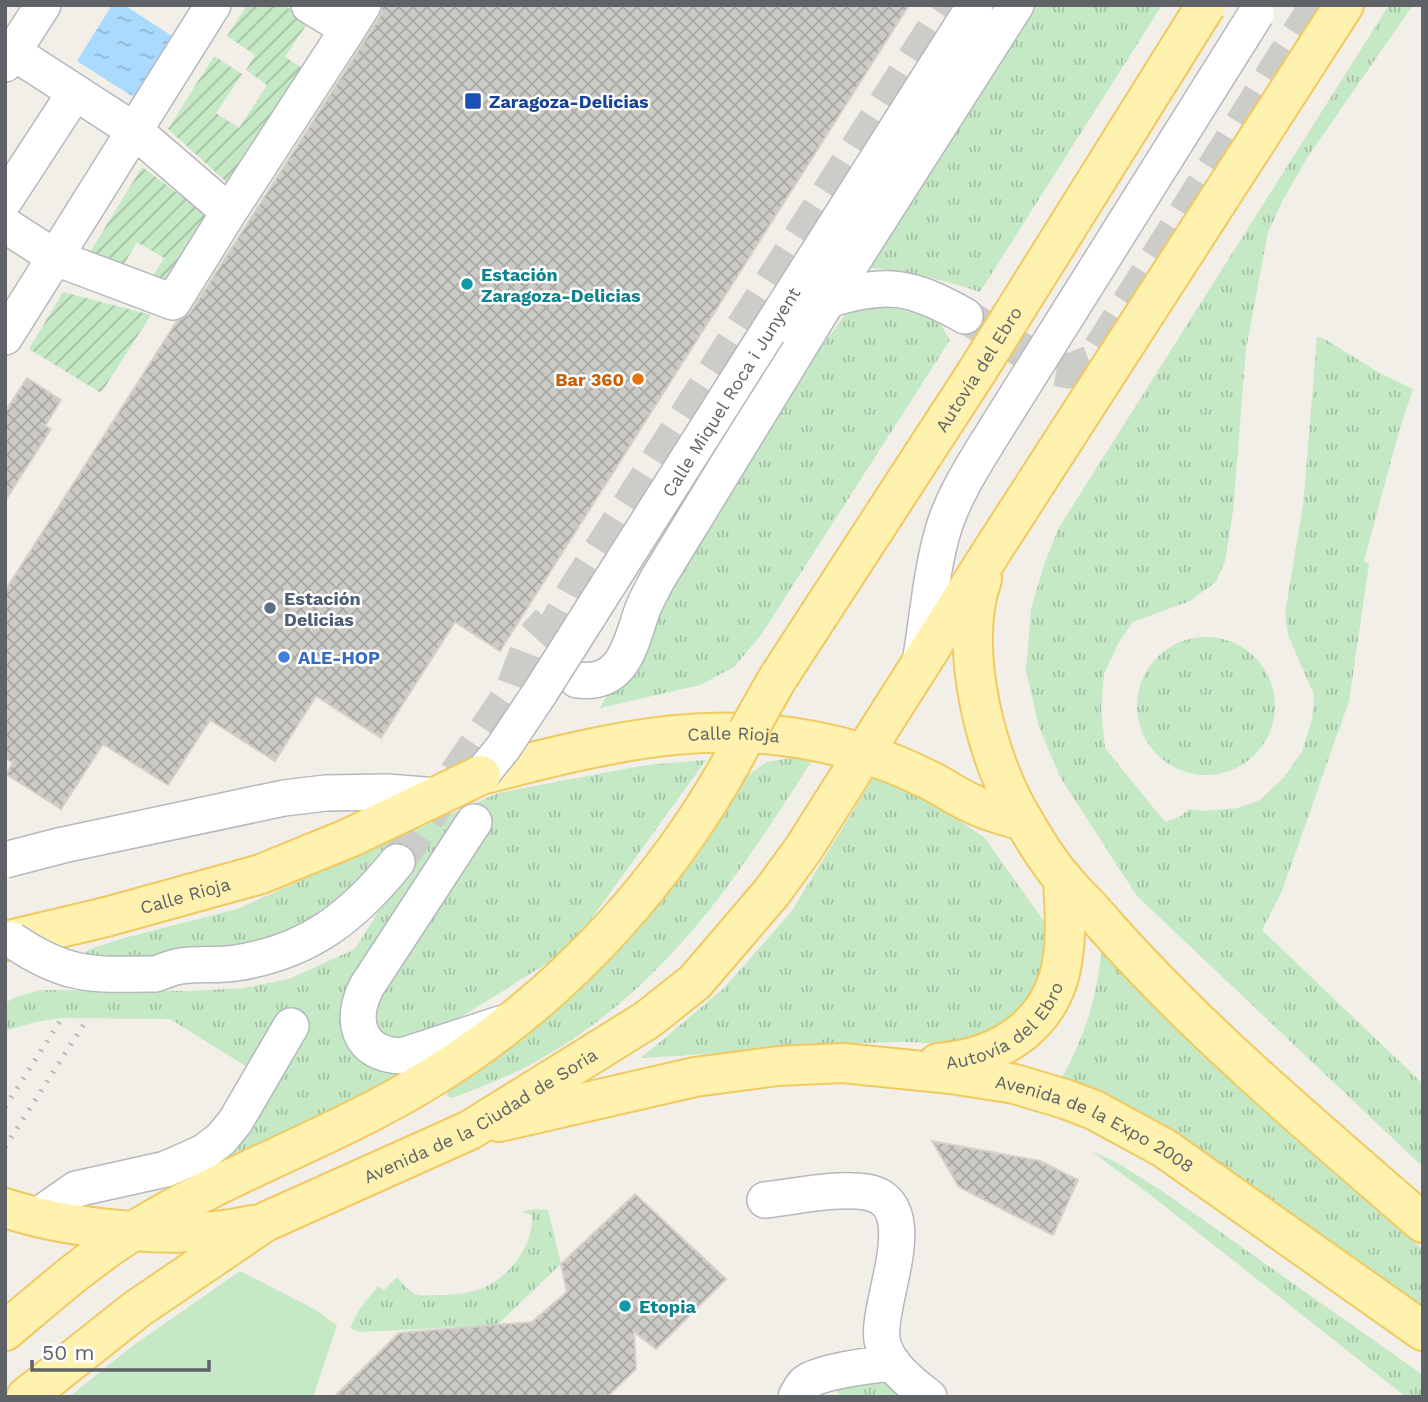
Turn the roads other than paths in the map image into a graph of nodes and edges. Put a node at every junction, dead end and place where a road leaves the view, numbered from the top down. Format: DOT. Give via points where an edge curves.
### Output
graph roads {
  1 [pos="213,5"];
  2 [pos="309,5"];
  3 [pos="975,5"];
  4 [pos="1016,5"];
  5 [pos="1206,5"];
  6 [pos="1344,5"];
  7 [pos="34,9"];
  8 [pos="1259,10"];
  9 [pos="355,17"];
  10 [pos="9,58"];
  11 [pos="74,93"];
  12 [pos="135,131"];
  13 [pos="5,200"];
  14 [pos="229,212"];
  15 [pos="5,225"];
  16 [pos="56,258"];
  17 [pos="828,300"];
  18 [pos="965,316"];
  19 [pos="5,337"];
  20 [pos="994,548"];
  21 [pos="920,666"];
  22 [pos="577,680"];
  23 [pos="748,731"];
  24 [pos="863,753"];
  25 [pos="481,775"];
  26 [pos="436,796"];
  27 [pos="1023,821"];
  28 [pos="474,822"];
  29 [pos="5,860"];
  30 [pos="397,862"];
  31 [pos="1063,879"];
  32 [pos="370,923"];
  33 [pos="7,943"];
  34 [pos="155,974"];
  35 [pos="515,1019"];
  36 [pos="292,1026"];
  37 [pos="952,1068"];
  38 [pos="470,1129"];
  39 [pos="765,1200"];
  40 [pos="20,1212"];
  41 [pos="265,1222"];
  42 [pos="1423,1223"];
  43 [pos="120,1229"];
  44 [pos="5,1331"];
  45 [pos="1423,1331"];
  46 [pos="893,1363"];
  47 [pos="26,1397"];
  48 [pos="796,1397"];
  49 [pos="929,1397"];
  1 -- 12 [label="street"];
  2 -- 9 [label="street"];
  3 -- 25 [label="street, Calle Miquel Roca i Junyent, bridge" via="541,691"];
  4 -- 17 [label="street"];
  5 -- 23 [label="main road, Autovía del Ebro, bridge"];
  6 -- 20 [label="main road"];
  7 -- 10 [label="street"];
  8 -- 21 [label="street, bridge" via="964,480 940,545"];
  9 -- 14 [label="street"];
  10 -- 11 [label="street"];
  11 -- 12 [label="street"];
  11 -- 13 [label="street"];
  12 -- 14 [label="street"];
  12 -- 16 [label="street"];
  14 -- 16 [label="street" via="173,302"];
  15 -- 16 [label="street"];
  16 -- 19 [label="street"];
  17 -- 18 [label="street" via="889,287 938,300"];
  17 -- 22 [label="street" via="657,580 627,655 609,675"];
  20 -- 21 [label="main road"];
  20 -- 27 [label="main road" via="976,612 976,691 992,747"];
  21 -- 24 [label="main road"];
  23 -- 24 [label="main road, Calle Rioja" via="806,738"];
  23 -- 25 [label="main road, Calle Rioja" via="640,739"];
  23 -- 35 [label="main road" via="641,894 601,940"];
  24 -- 27 [label="main road, Calle Rioja" via="974,805"];
  24 -- 38 [label="main road, Avenida de la Ciudad de Soria" via="772,892 695,982 647,1020"];
  25 -- 26 [label="main road, Calle Rioja, bridge"];
  26 -- 29 [label="street, Calle Rioja, bridge" via="387,792 284,798"];
  26 -- 33 [label="main road, Calle Rioja, bridge" via="261,874"];
  27 -- 31 [label="main road"];
  28 -- 35 [label="street" via="367,986 357,1010 358,1023 369,1045 390,1056 402,1056"];
  30 -- 34 [label="street" via="348,915 300,944 253,960 180,966"];
  31 -- 37 [label="main road, Autovía del Ebro" via="1063,961 1044,1008 1032,1024 1002,1047"];
  31 -- 42 [label="main road" via="1139,964 1251,1072"];
  32 -- 34 [label="street" via="321,954 272,974 199,983"];
  33 -- 34 [label="street, bridge" via="67,969 105,975"];
  35 -- 43 [label="main road" via="441,1072 334,1132"];
  36 -- 40 [label="street" via="235,1122 204,1152 166,1169 76,1189"];
  37 -- 38 [label="main road, Autovía del Ebro" via="843,1063 778,1066 695,1077"];
  37 -- 45 [label="main road, Avenida de la Expo 2008" via="1065,1099 1164,1148"];
  38 -- 41 [label="main road, Avenida de la Ciudad de Soria"];
  39 -- 46 [label="street" via="860,1191 882,1197 893,1208 896,1239 881,1339"];
  40 -- 43 [label="main road"];
  41 -- 43 [label="main road" via="205,1232"];
  41 -- 47 [label="main road, Avenida de la Ciudad de Soria" via="137,1309"];
  43 -- 44 [label="main road" via="95,1257"];
  46 -- 48 [label="street" via="815,1378 801,1387"];
  46 -- 49 [label="street"];
}
